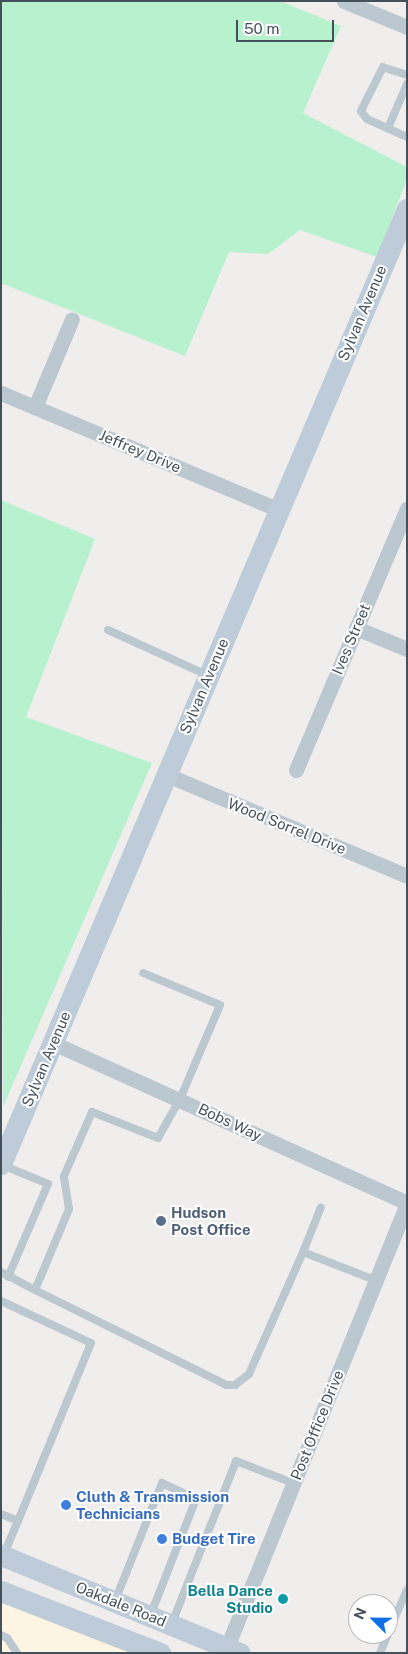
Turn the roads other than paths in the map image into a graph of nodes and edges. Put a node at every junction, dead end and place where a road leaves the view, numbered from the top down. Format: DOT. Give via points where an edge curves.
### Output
graph roads {
  1 [pos="344,1"];
  2 [pos="407,27"];
  3 [pos="407,75"];
  4 [pos="407,84"];
  5 [pos="388,128"];
  6 [pos="407,137"];
  7 [pos="407,208"];
  8 [pos="72,320"];
  9 [pos="1,393"];
  10 [pos="35,407"];
  11 [pos="407,509"];
  12 [pos="279,510"];
  13 [pos="356,628"];
  14 [pos="108,630"];
  15 [pos="407,650"];
  16 [pos="209,676"];
  17 [pos="296,770"];
  18 [pos="167,776"];
  19 [pos="407,876"];
  20 [pos="144,973"];
  21 [pos="53,1043"];
  22 [pos="180,1099"];
  23 [pos="1,1164"];
  24 [pos="407,1203"];
  25 [pos="321,1207"];
  26 [pos="303,1252"];
  27 [pos="5,1274"];
  28 [pos="375,1280"];
  29 [pos="35,1290"];
  30 [pos="1,1301"];
  31 [pos="293,1483"];
  32 [pos="1,1514"];
  33 [pos="18,1520"];
  34 [pos="2,1556"];
  35 [pos="407,1590"];
  36 [pos="1,1591"];
  37 [pos="115,1602"];
  38 [pos="398,1611"];
  39 [pos="151,1616"];
  40 [pos="172,1625"];
  41 [pos="1,1635"];
  42 [pos="229,1651"];
  43 [pos="17,1653"];
  44 [pos="160,1653"];
  1 -- 2 [label="street"];
  3 -- 5 [label="lane" via="383,67 361,111 367,119"];
  4 -- 5 [label="lane"];
  5 -- 6 [label="lane"];
  7 -- 12 [label="main road, Sylvan Avenue"];
  8 -- 10 [label="street"];
  9 -- 10 [label="street, Jeffrey Drive"];
  10 -- 12 [label="street, Jeffrey Drive"];
  11 -- 13 [label="street, Ives Street"];
  12 -- 16 [label="main road, Sylvan Avenue"];
  13 -- 15 [label="street"];
  13 -- 17 [label="street, Ives Street"];
  14 -- 16 [label="lane"];
  16 -- 18 [label="main road, Sylvan Avenue"];
  18 -- 19 [label="street, Wood Sorrel Drive"];
  18 -- 21 [label="main road, Sylvan Avenue"];
  20 -- 22 [label="lane" via="220,1005"];
  21 -- 22 [label="street, Bobs Way"];
  21 -- 23 [label="main road, Sylvan Avenue"];
  22 -- 24 [label="street, Bobs Way"];
  22 -- 29 [label="lane" via="158,1138 92,1112 64,1176 69,1209"];
  23 -- 27 [label="lane" via="48,1184"];
  24 -- 28 [label="street, Post Office Drive"];
  25 -- 26 [label="lane"];
  26 -- 28 [label="lane"];
  26 -- 29 [label="lane" via="243,1382 226,1384"];
  27 -- 29 [label="lane"];
  28 -- 31 [label="street, Post Office Drive"];
  30 -- 33 [label="lane" via="91,1344"];
  31 -- 40 [label="lane" via="236,1461"];
  31 -- 42 [label="street, Post Office Drive"];
  32 -- 33 [label="lane"];
  33 -- 34 [label="lane"];
  34 -- 37 [label="main road, Oakdale Road"];
  35 -- 38 [label="lane"];
  36 -- 44 [label="main road, Oakdale Road"];
  37 -- 39 [label="main road, Oakdale Road"];
  37 -- 39 [label="lane" via="162,1484 196,1499"];
  39 -- 40 [label="main road, Oakdale Road"];
  40 -- 42 [label="main road, Oakdale Road"];
  41 -- 43 [label="lane"];
}
